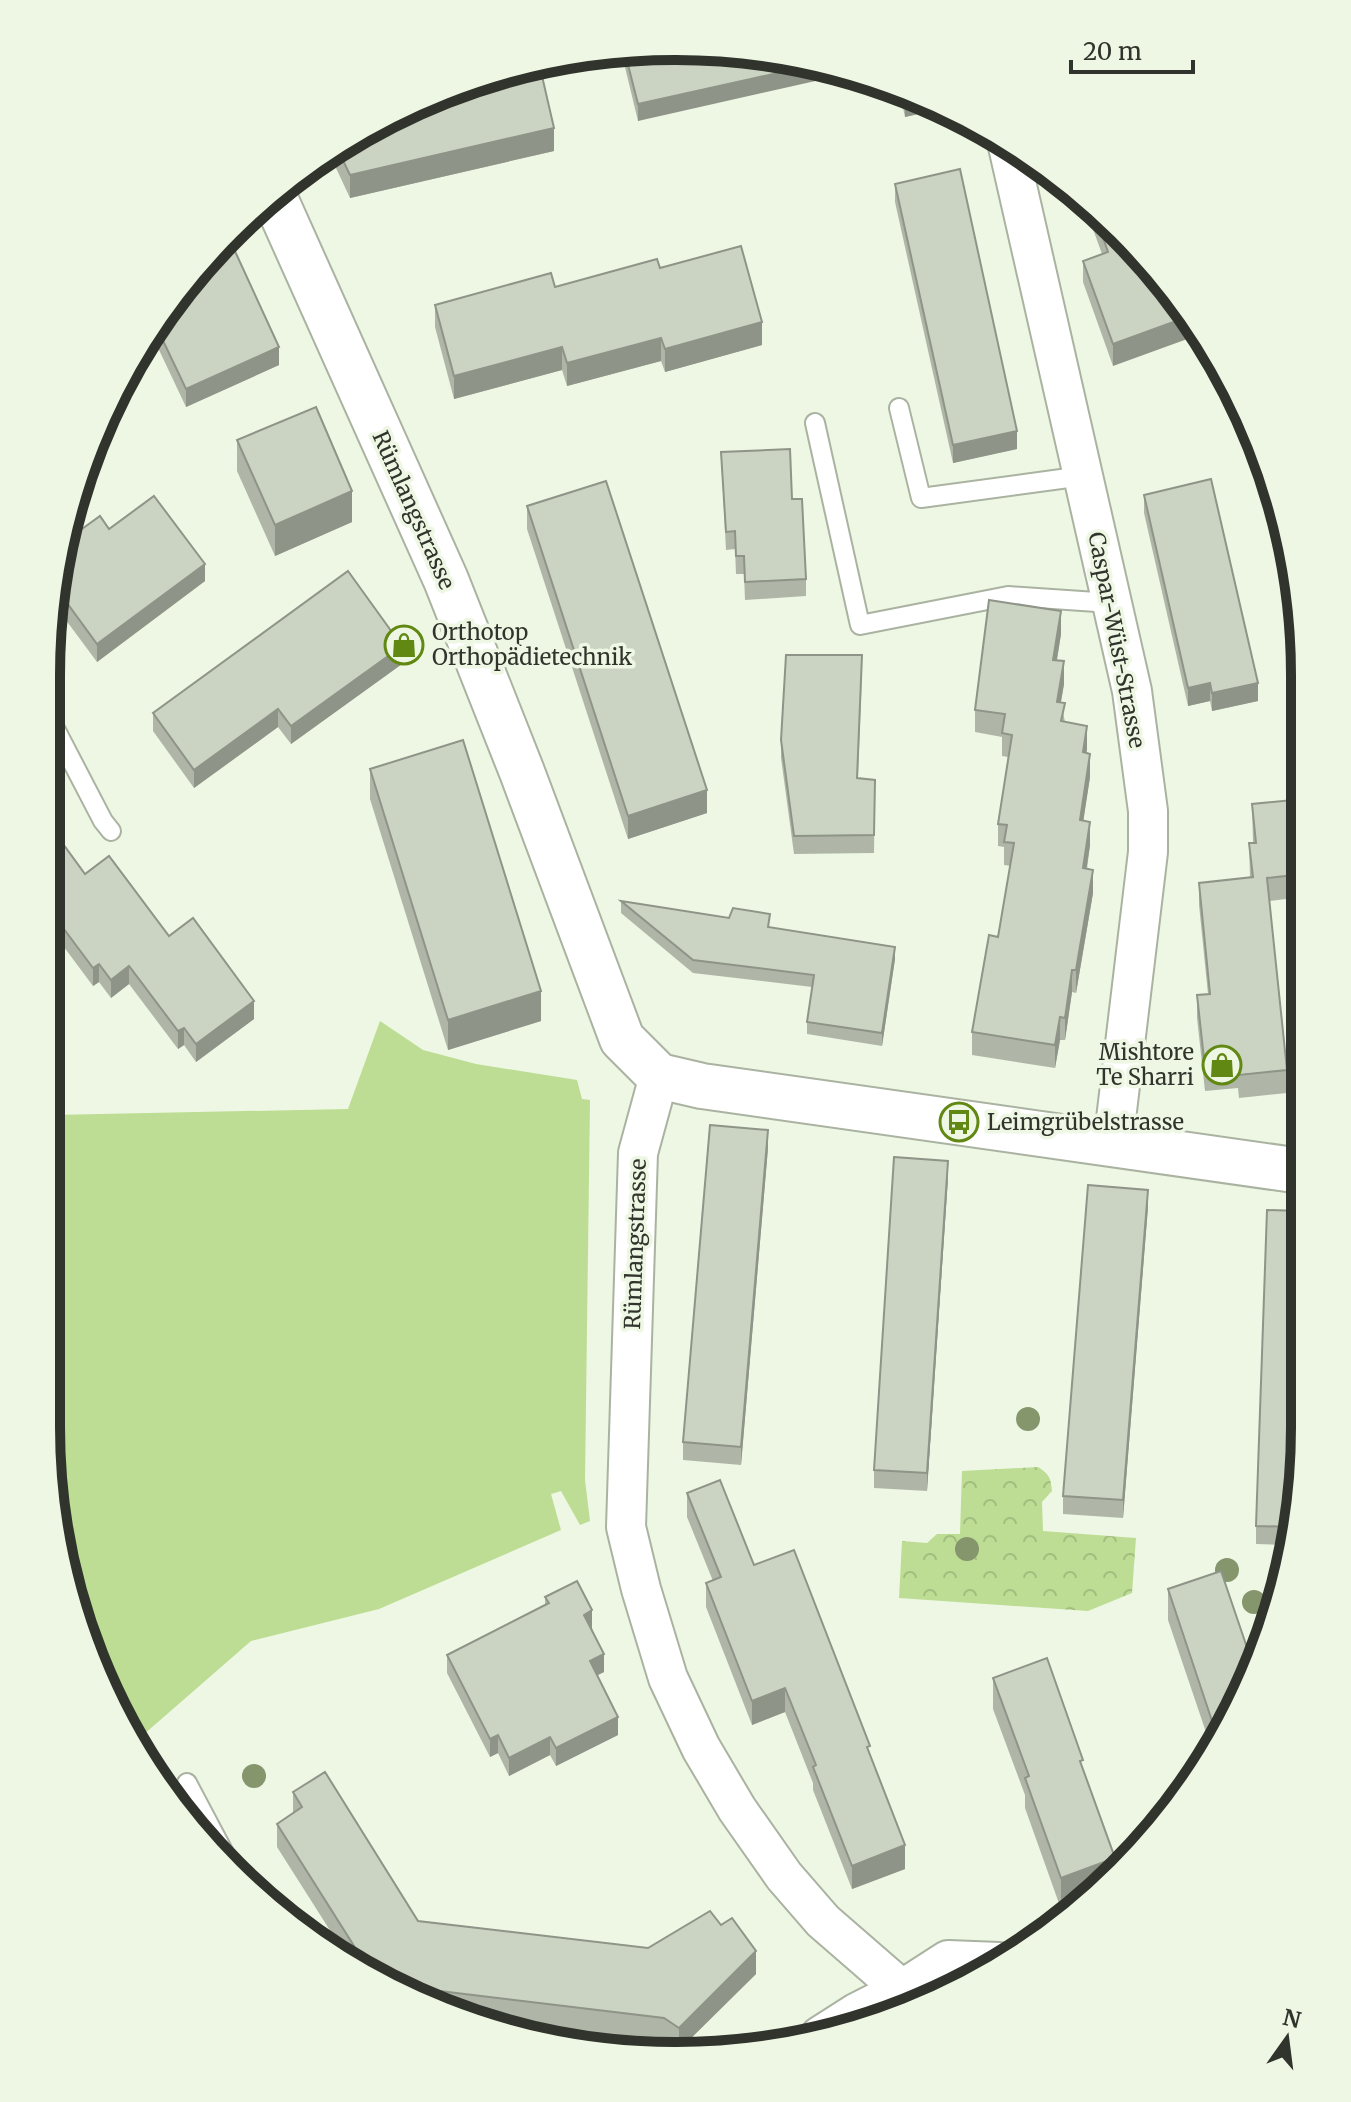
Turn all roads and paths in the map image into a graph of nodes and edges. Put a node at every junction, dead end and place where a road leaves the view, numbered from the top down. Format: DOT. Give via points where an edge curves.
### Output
graph roads {
  1 [pos="1011,160"];
  2 [pos="278,206"];
  3 [pos="899,408"];
  4 [pos="815,423"];
  5 [pos="1083,476"];
  6 [pos="1111,603"];
  7 [pos="60,738"];
  8 [pos="111,831"];
  9 [pos="659,1076"];
  10 [pos="1113,1144"];
  11 [pos="1291,1170"];
  12 [pos="187,1783"];
  13 [pos="213,1832"];
  14 [pos="981,1961"];
  15 [pos="908,1995"];
  16 [pos="852,2016"];
  1 -- 5 [label="street, Caspar-Wüst-Strasse"];
  2 -- 9 [label="street, Rümlangstrasse" via="446,580 622,1039"];
  3 -- 5 [label="lane" via="921,498"];
  4 -- 6 [label="lane" via="860,625 1008,596"];
  5 -- 6 [label="street, Caspar-Wüst-Strasse"];
  6 -- 10 [label="street, Caspar-Wüst-Strasse" via="1132,691 1148,811 1133,997"];
  7 -- 8 [label="lane"];
  9 -- 10 [label="street"];
  9 -- 15 [label="street, Rümlangstrasse" via="638,1153 626,1527 641,1589 668,1678 737,1809 823,1921"];
  10 -- 11 [label="street"];
  12 -- 13 [label="lane"];
  14 -- 15 [label="street" via="948,1960"];
  15 -- 16 [label="street"];
}
